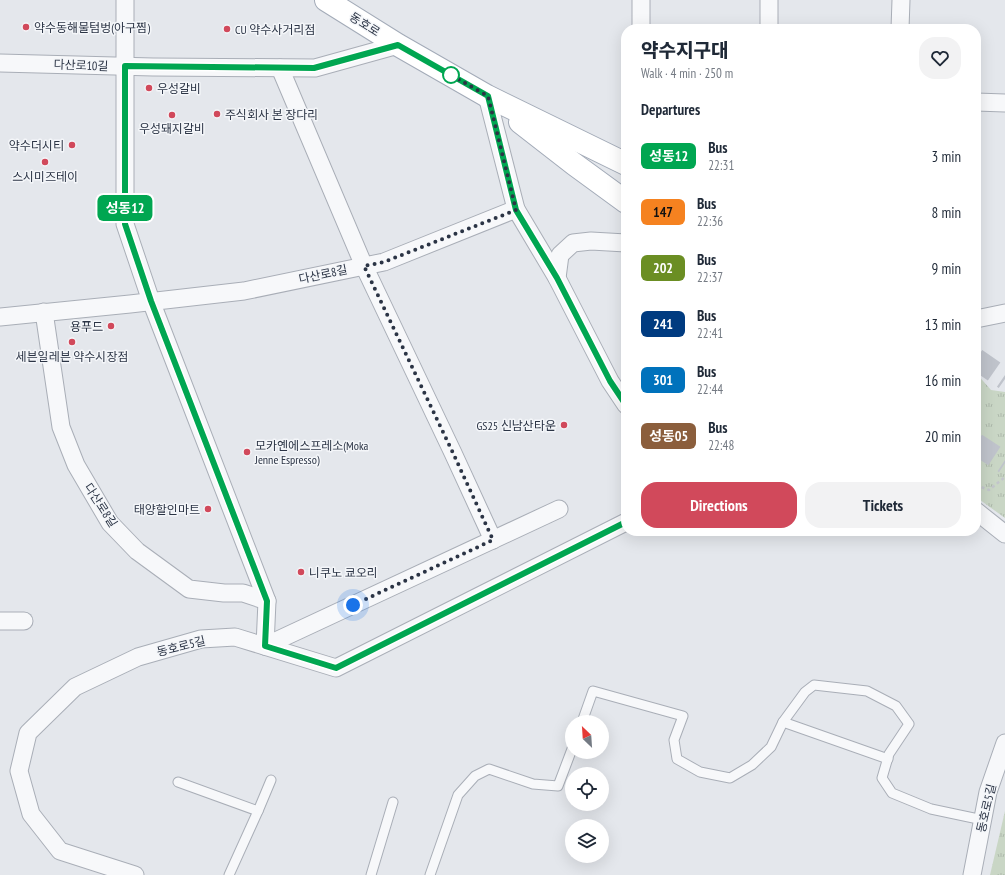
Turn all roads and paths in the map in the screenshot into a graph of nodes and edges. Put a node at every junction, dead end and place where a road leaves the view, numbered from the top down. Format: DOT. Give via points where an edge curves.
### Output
graph roads {
  1 [pos="125,0"];
  2 [pos="326,0"];
  3 [pos="641,0"];
  4 [pos="770,0"];
  5 [pos="901,0"];
  6 [pos="641,24"];
  7 [pos="769,24"];
  8 [pos="900,24"];
  9 [pos="398,45"];
  10 [pos="0,63"];
  11 [pos="125,66"];
  12 [pos="280,68"];
  13 [pos="488,96"];
  14 [pos="981,102"];
  15 [pos="1005,103"];
  16 [pos="621,162"];
  17 [pos="621,198"];
  18 [pos="516,210"];
  19 [pos="621,243"];
  20 [pos="364,266"];
  21 [pos="557,278"];
  22 [pos="151,301"];
  23 [pos="44,312"];
  24 [pos="1005,313"];
  25 [pos="0,317"];
  26 [pos="981,318"];
  27 [pos="621,398"];
  28 [pos="1005,477"];
  29 [pos="981,487"];
  30 [pos="559,509"];
  31 [pos="981,515"];
  32 [pos="621,525"];
  33 [pos="1005,534"];
  34 [pos="493,540"];
  35 [pos="267,601"];
  36 [pos="0,621"];
  37 [pos="24,621"];
  38 [pos="265,646"];
  39 [pos="584,715"];
  40 [pos="783,722"];
  41 [pos="1005,742"];
  42 [pos="568,759"];
  43 [pos="888,759"];
  44 [pos="271,780"];
  45 [pos="178,782"];
  46 [pos="393,802"];
  47 [pos="258,811"];
  48 [pos="983,820"];
  49 [pos="135,875"];
  50 [pos="229,875"];
  51 [pos="371,875"];
  52 [pos="430,875"];
  53 [pos="972,875"];
  1 -- 11 [label="street"];
  2 -- 9 [label="main road, 동호로"];
  3 -- 6 [label="street"];
  4 -- 7 [label="street"];
  5 -- 8 [label="street"];
  9 -- 12 [label="street, 다산로10길" via="314,68"];
  9 -- 13 [label="main road, 동호로"];
  10 -- 11 [label="street, 다산로10길"];
  11 -- 12 [label="street, 다산로10길"];
  11 -- 22 [label="street" via="125,224"];
  12 -- 20 [label="street, 다산로8길"];
  13 -- 16 [label="main road, 동호로"];
  13 -- 17 [label="main road, 동호로"];
  13 -- 18 [label="street"];
  14 -- 15 [label="street"];
  18 -- 20 [label="street, 다산로8길" via="384,262"];
  18 -- 21 [label="street"];
  19 -- 21 [label="street" via="573,243 560,255"];
  20 -- 22 [label="street, 다산로8길" via="244,291"];
  20 -- 34 [label="street, 다산로8길"];
  21 -- 27 [label="street"];
  22 -- 23 [label="street, 다산로8길"];
  22 -- 35 [label="street"];
  23 -- 25 [label="street, 다산로8길"];
  23 -- 35 [label="street, 다산로8길" via="61,427 76,465 110,523 137,551 189,589 224,594 243,592"];
  24 -- 26 [label="street"];
  28 -- 29 [label="path" via="989,490"];
  30 -- 34 [label="street"];
  31 -- 33 [label="street"];
  32 -- 38 [label="street, 동호로5길" via="336,668"];
  34 -- 38 [label="street"];
  35 -- 38 [label="street"];
  36 -- 37 [label="street"];
  38 -- 49 [label="street, 동호로5길" via="235,637 201,639 138,657 75,687 28,733 20,771 31,814 60,851"];
  39 -- 40 [label="lane" via="593,691 683,716 674,740 677,759 700,772 730,778 752,765 771,747"];
  40 -- 43 [label="lane"];
  40 -- 43 [label="lane" via="805,692 814,685 867,691 896,706 909,724"];
  41 -- 48 [label="street, 동호로5길" via="988,792"];
  42 -- 52 [label="lane" via="558,786 533,784 489,769 475,776 458,795"];
  43 -- 48 [label="lane" via="882,778 892,793 931,809"];
  44 -- 47 [label="lane"];
  45 -- 47 [label="lane"];
  46 -- 51 [label="lane"];
  47 -- 50 [label="lane"];
  48 -- 53 [label="street, 동호로5길"];
}
